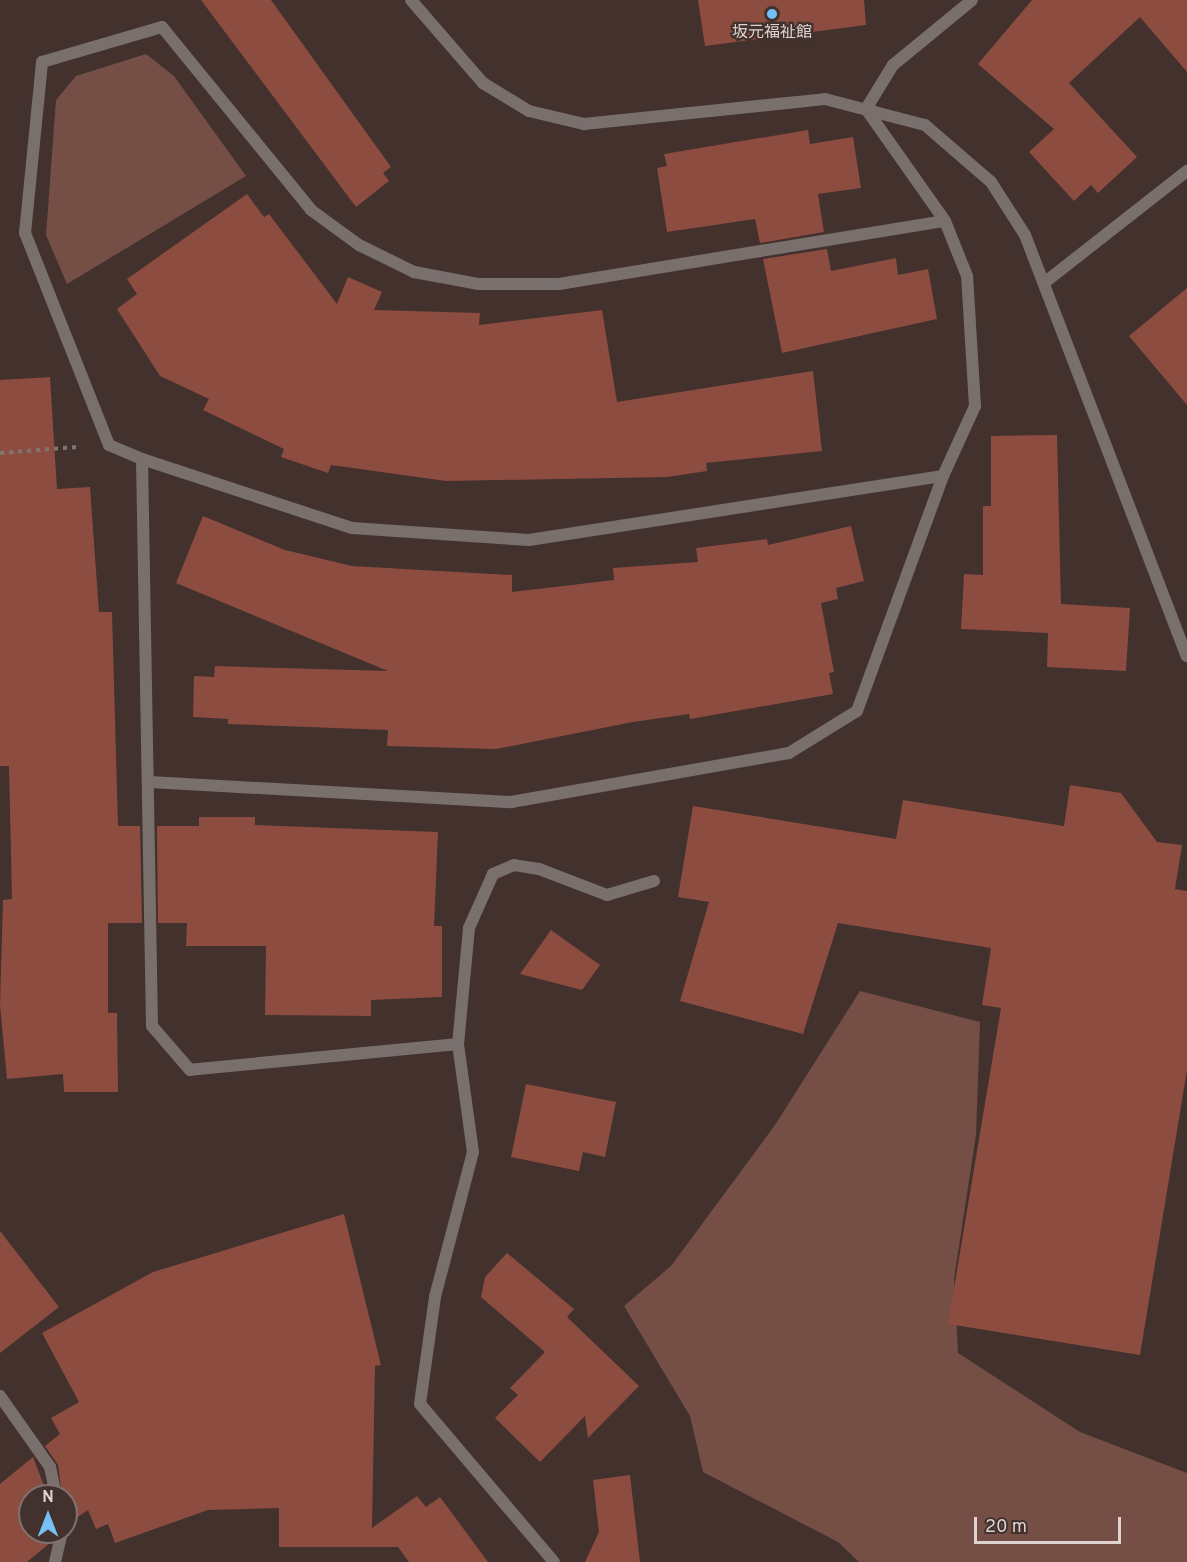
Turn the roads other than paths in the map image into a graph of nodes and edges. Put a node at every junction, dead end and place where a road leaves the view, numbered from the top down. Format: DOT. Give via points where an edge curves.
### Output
graph roads {
  1 [pos="411,0"];
  2 [pos="972,0"];
  3 [pos="866,110"];
  4 [pos="1187,171"];
  5 [pos="945,221"];
  6 [pos="1044,283"];
  7 [pos="141,459"];
  8 [pos="943,476"];
  9 [pos="1187,656"];
  10 [pos="150,782"];
  11 [pos="654,881"];
  12 [pos="458,1044"];
  13 [pos="0,1396"];
  14 [pos="54,1484"];
  15 [pos="59,1544"];
  16 [pos="55,1562"];
  17 [pos="554,1562"];
  1 -- 3 [label="street" via="483,83 529,111 584,124 825,99"];
  2 -- 3 [label="street" via="894,65"];
  3 -- 5 [label="street"];
  3 -- 6 [label="street" via="925,125 991,182 1025,235"];
  4 -- 6 [label="street"];
  5 -- 7 [label="street" via="559,284 478,284 414,272 359,245 311,210 162,27 42,62 25,233 110,445"];
  5 -- 8 [label="street" via="967,276 975,406"];
  6 -- 9 [label="street"];
  7 -- 8 [label="street" via="352,528 529,540"];
  7 -- 10 [label="street"];
  8 -- 10 [label="street" via="857,711 789,753 511,802"];
  10 -- 12 [label="street" via="152,1026 190,1070"];
  11 -- 12 [label="street" via="607,895 539,869 514,865 493,874 470,928"];
  12 -- 17 [label="street" via="473,1152 435,1297 420,1404"];
  13 -- 14 [label="street" via="50,1467"];
  15 -- 16 [label="street"];
}
